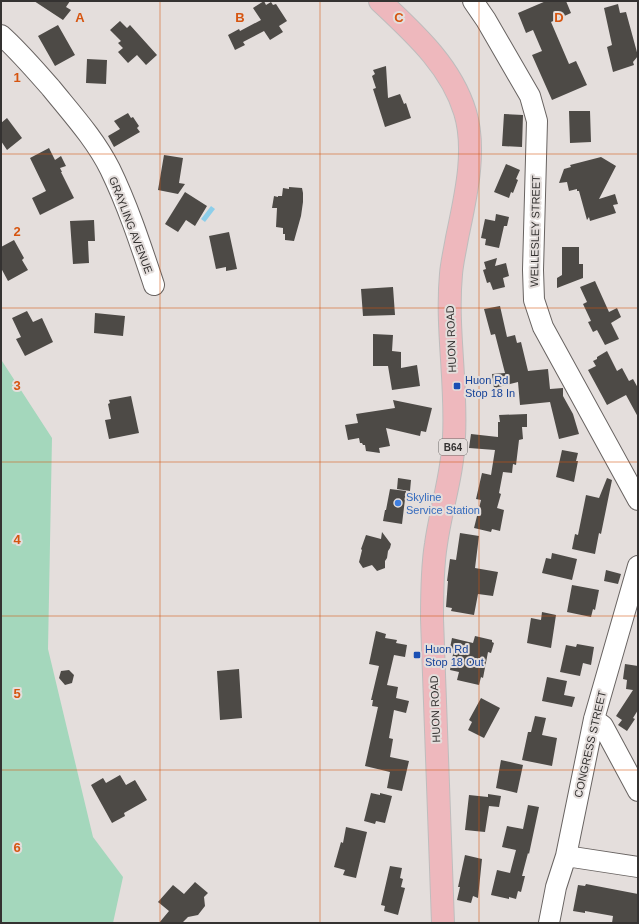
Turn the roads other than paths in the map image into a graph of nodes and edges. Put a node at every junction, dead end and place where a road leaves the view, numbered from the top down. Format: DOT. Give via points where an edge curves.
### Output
graph roads {
  1 [pos="380,1"];
  2 [pos="474,1"];
  3 [pos="1,35"];
  4 [pos="154,285"];
  5 [pos="638,500"];
  6 [pos="638,566"];
  7 [pos="594,719"];
  8 [pos="638,791"];
  9 [pos="566,856"];
  10 [pos="638,867"];
  11 [pos="444,923"];
  12 [pos="549,923"];
  1 -- 11 [label="main road, HUON ROAD / B64" via="434,55 461,101 469,130 467,180 450,278 455,413 452,464 436,544 432,590"];
  2 -- 5 [label="street, WELLESLEY STREET" via="530,96 537,121 534,300 543,327"];
  3 -- 4 [label="street, GRAYLING AVENUE" via="40,76 92,139 110,169 125,203"];
  6 -- 7 [label="street, CONGRESS STREET"];
  7 -- 8 [label="street" via="603,726"];
  7 -- 9 [label="street, CONGRESS STREET"];
  9 -- 10 [label="street"];
  9 -- 12 [label="street, CONGRESS STREET" via="556,887"];
}
